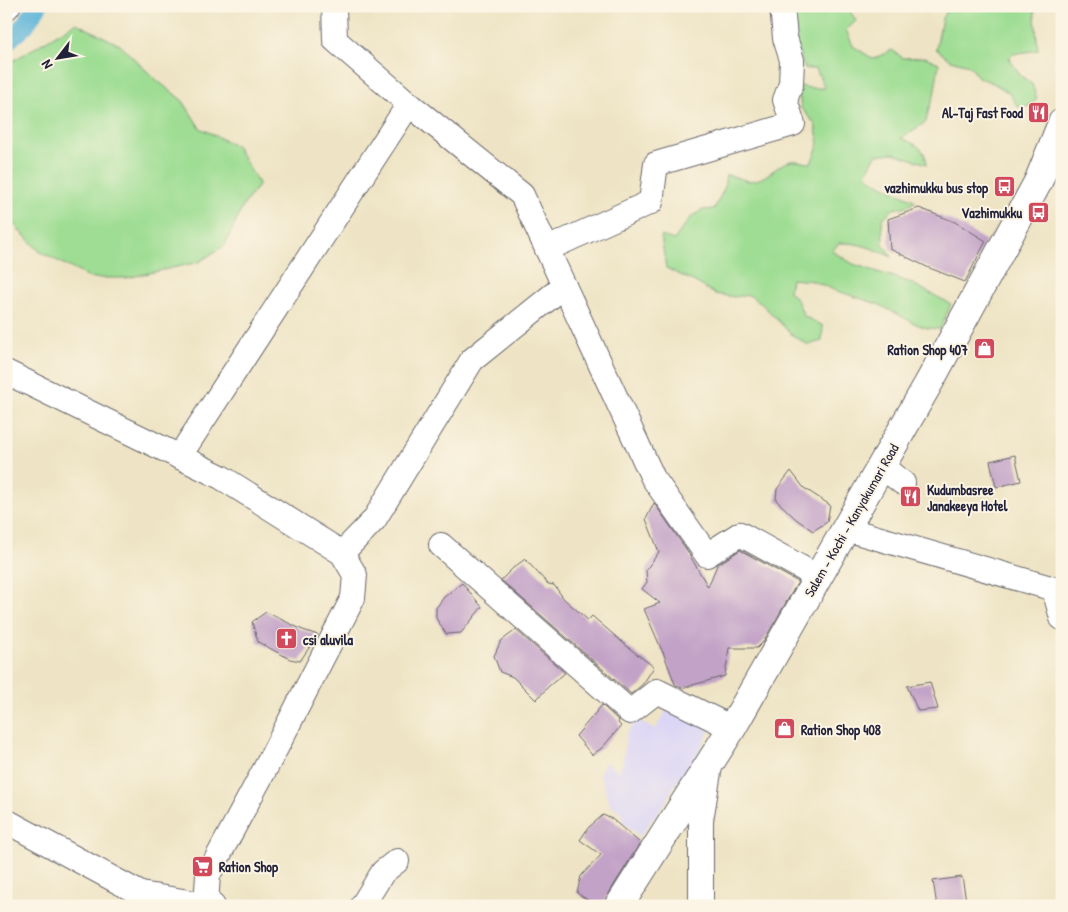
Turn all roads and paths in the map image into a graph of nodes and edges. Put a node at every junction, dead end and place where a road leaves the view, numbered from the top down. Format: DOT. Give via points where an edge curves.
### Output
graph roads {
  1 [pos="334,6"];
  2 [pos="782,6"];
  3 [pos="409,104"];
  4 [pos="1062,122"];
  5 [pos="1062,165"];
  6 [pos="1038,182"];
  7 [pos="547,249"];
  8 [pos="564,286"];
  9 [pos="6,372"];
  10 [pos="179,457"];
  11 [pos="881,466"];
  12 [pos="902,482"];
  13 [pos="846,529"];
  14 [pos="441,545"];
  15 [pos="342,553"];
  16 [pos="818,577"];
  17 [pos="1062,618"];
  18 [pos="732,728"];
  19 [pos="711,764"];
  20 [pos="6,822"];
  21 [pos="397,861"];
  22 [pos="209,905"];
  23 [pos="362,906"];
  24 [pos="620,906"];
  25 [pos="701,906"];
  1 -- 3 [label="street" via="335,40"];
  2 -- 7 [label="street" via="785,38 792,60 792,84 785,100 793,124 656,164 651,202"];
  3 -- 7 [label="street" via="522,195"];
  3 -- 10 [label="street"];
  4 -- 6 [label="main road, Salem - Kochi - Kanyakumari Road"];
  5 -- 6 [label="main road"];
  6 -- 11 [label="main road, Salem - Kochi - Kanyakumari Road"];
  7 -- 8 [label="street"];
  8 -- 15 [label="street" via="472,360 374,520"];
  8 -- 16 [label="street" via="653,478 707,555 740,534"];
  9 -- 10 [label="street"];
  10 -- 15 [label="street" via="221,477"];
  11 -- 12 [label="street"];
  11 -- 13 [label="main road, Salem - Kochi - Kanyakumari Road"];
  13 -- 16 [label="main road, Salem - Kochi - Kanyakumari Road"];
  13 -- 17 [label="street" via="1054,589"];
  14 -- 18 [label="street" via="630,712 657,691"];
  15 -- 22 [label="street" via="355,575 353,598 208,876"];
  16 -- 18 [label="main road, Salem - Kochi - Kanyakumari Road"];
  18 -- 19 [label="main road, Salem - Kochi - Kanyakumari Road"];
  19 -- 24 [label="main road, Salem - Kochi - Kanyakumari Road"];
  19 -- 25 [label="street" via="701,820"];
  20 -- 22 [label="street" via="141,894"];
  21 -- 23 [label="street" via="383,872"];
}
